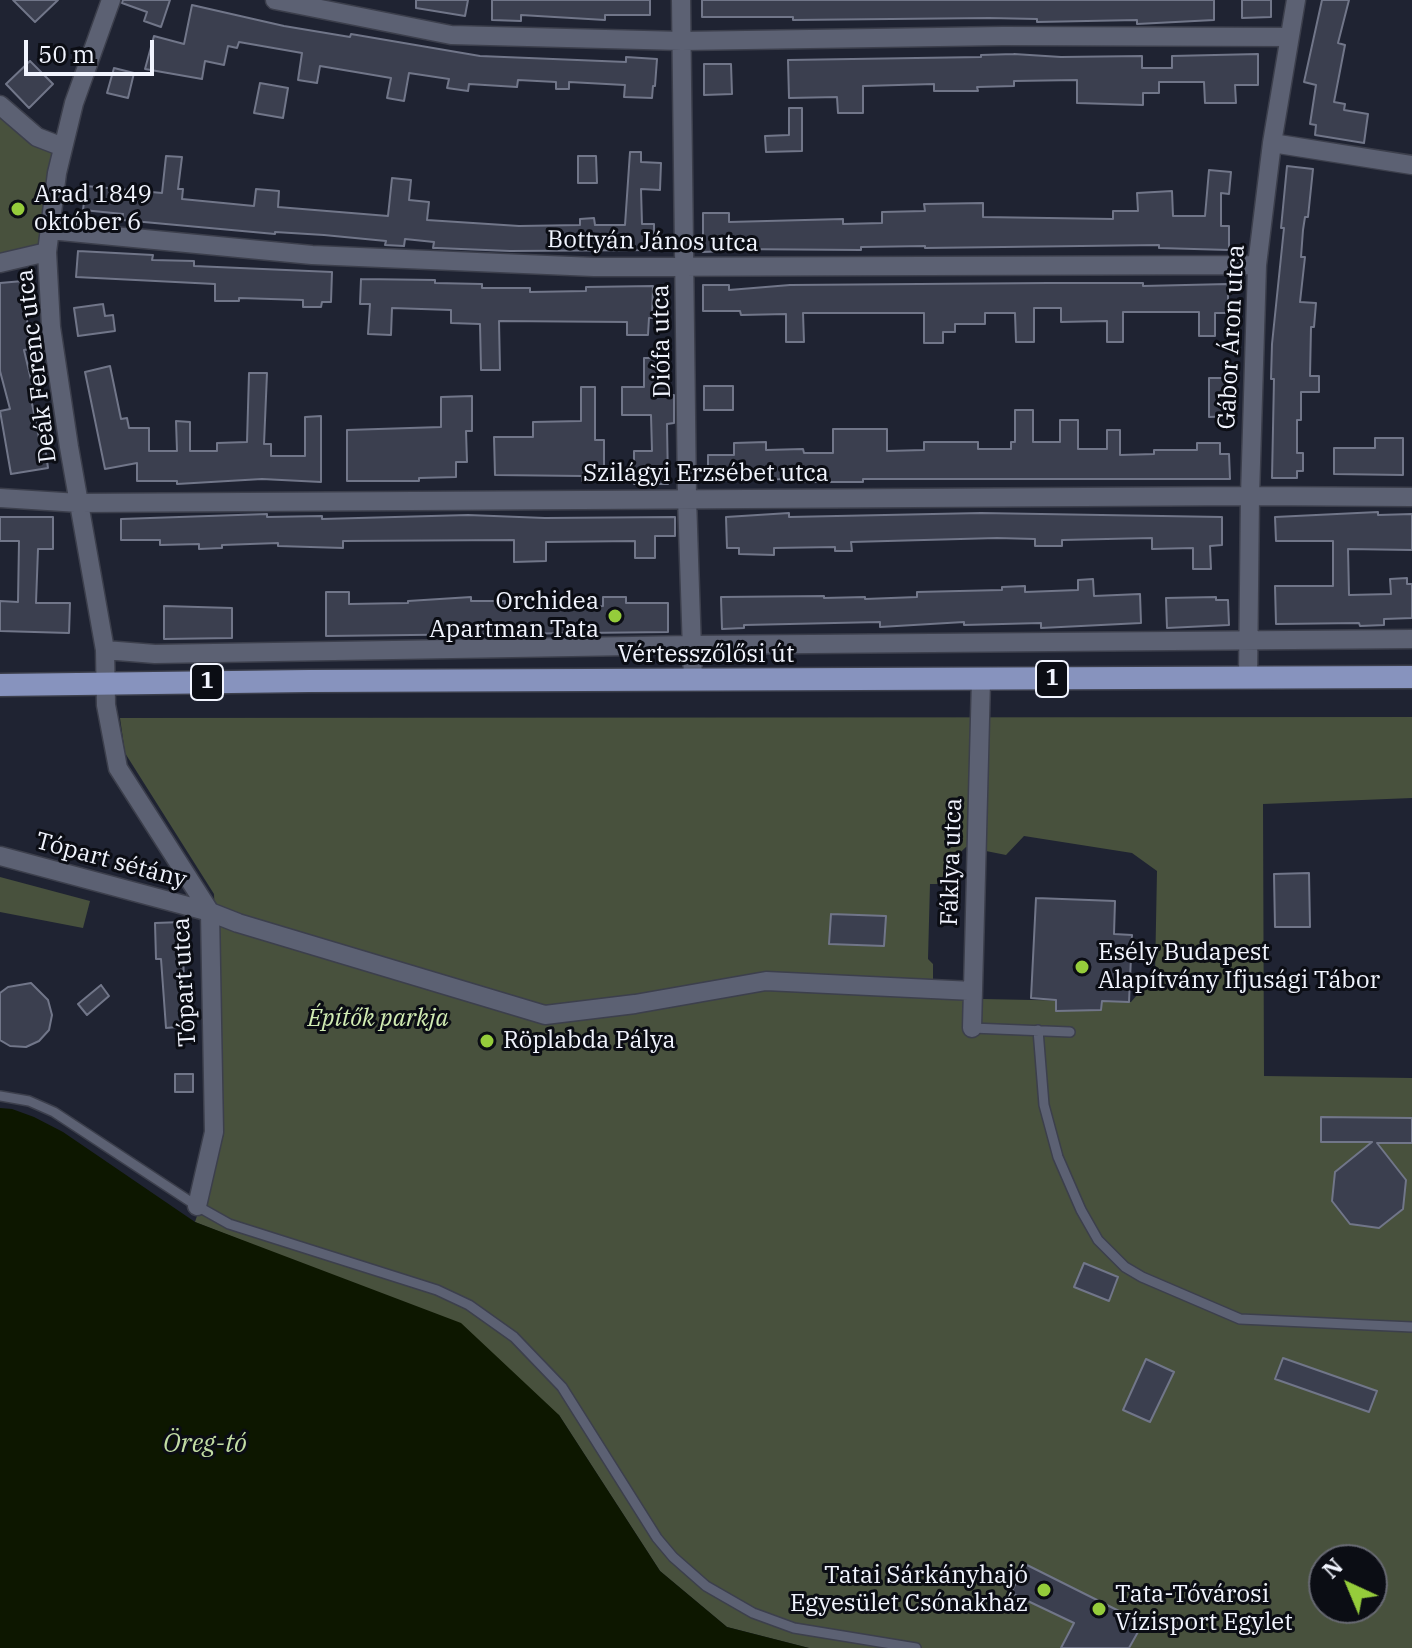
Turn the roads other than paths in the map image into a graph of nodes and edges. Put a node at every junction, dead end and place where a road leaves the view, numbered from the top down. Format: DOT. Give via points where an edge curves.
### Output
graph roads {
  1 [pos="111,0"];
  2 [pos="275,0"];
  3 [pos="681,0"];
  4 [pos="1296,0"];
  5 [pos="1289,37"];
  6 [pos="682,41"];
  7 [pos="0,105"];
  8 [pos="1272,143"];
  9 [pos="63,147"];
  10 [pos="1412,165"];
  11 [pos="50,230"];
  12 [pos="47,252"];
  13 [pos="0,263"];
  14 [pos="1257,265"];
  15 [pos="685,268"];
  16 [pos="1250,496"];
  17 [pos="1412,497"];
  18 [pos="0,498"];
  19 [pos="687,498"];
  20 [pos="79,503"];
  21 [pos="1412,639"];
  22 [pos="1249,640"];
  23 [pos="691,645"];
  24 [pos="105,650"];
  25 [pos="1412,677"];
  26 [pos="1248,678"];
  27 [pos="981,680"];
  28 [pos="693,681"];
  29 [pos="105,684"];
  30 [pos="0,685"];
  31 [pos="0,856"];
  32 [pos="210,912"];
  33 [pos="973,991"];
  34 [pos="981,1028"];
  35 [pos="1038,1030"];
  36 [pos="1070,1032"];
  37 [pos="0,1096"];
  38 [pos="197,1206"];
  39 [pos="1412,1327"];
  40 [pos="916,1648"];
  1 -- 9 [label="street, Deák Ferenc utca"];
  2 -- 6 [label="street" via="451,35"];
  3 -- 6 [label="street, Diófa utca"];
  4 -- 5 [label="street, Gábor Áron utca"];
  5 -- 6 [label="street"];
  5 -- 8 [label="street, Gábor Áron utca"];
  6 -- 15 [label="street, Diófa utca"];
  7 -- 9 [label="street" via="37,137"];
  8 -- 10 [label="street"];
  8 -- 14 [label="street, Gábor Áron utca"];
  9 -- 11 [label="street, Deák Ferenc utca"];
  11 -- 12 [label="street, Deák Ferenc utca"];
  11 -- 15 [label="street, Bottyán János utca" via="312,255"];
  12 -- 13 [label="street"];
  12 -- 20 [label="street, Deák Ferenc utca" via="51,327"];
  14 -- 15 [label="street, Bottyán János utca"];
  14 -- 16 [label="street, Gábor Áron utca"];
  15 -- 19 [label="street, Diófa utca"];
  16 -- 17 [label="street, Szilágyi Erzsébet utca"];
  16 -- 19 [label="street, Szilágyi Erzsébet utca"];
  16 -- 22 [label="street, Gábor Áron utca"];
  18 -- 20 [label="street, Szilágyi Erzsébet utca"];
  19 -- 20 [label="street, Szilágyi Erzsébet utca"];
  19 -- 23 [label="street, Diófa utca"];
  20 -- 24 [label="street, Deák Ferenc utca"];
  21 -- 22 [label="street, Vértesszőlősi út"];
  22 -- 23 [label="street, Vértesszőlősi út"];
  22 -- 26 [label="street, Gábor Áron utca"];
  23 -- 24 [label="street, Vértesszőlősi út" via="155,654"];
  23 -- 28 [label="street, Diófa utca"];
  24 -- 29 [label="street, Deák Ferenc utca"];
  25 -- 26 [label="main road, Vértesszőlősi út / 1"];
  26 -- 27 [label="main road, Vértesszőlősi út / 1"];
  27 -- 28 [label="main road, Vértesszőlősi út / 1"];
  27 -- 33 [label="street, Fáklya utca"];
  28 -- 29 [label="main road, Vértesszőlősi út / 1"];
  29 -- 30 [label="main road, Vértesszőlősi út / 1"];
  29 -- 32 [label="street, Tópart utca" via="118,768"];
  31 -- 32 [label="street, Tópart sétány"];
  32 -- 33 [label="street, Tópart sétány" via="545,1015 766,981"];
  32 -- 38 [label="street, Tópart utca" via="214,1132"];
  33 -- 34 [label="street, Fáklya utca"];
  34 -- 35 [label="lane"];
  35 -- 36 [label="lane"];
  35 -- 39 [label="lane" via="1044,1105 1058,1157 1098,1240 1125,1267 1240,1319"];
  37 -- 38 [label="lane" via="54,1112"];
  38 -- 40 [label="lane" via="256,1234 437,1290 469,1305 514,1337 562,1387 650,1529 706,1586 753,1613 794,1628"];
}
